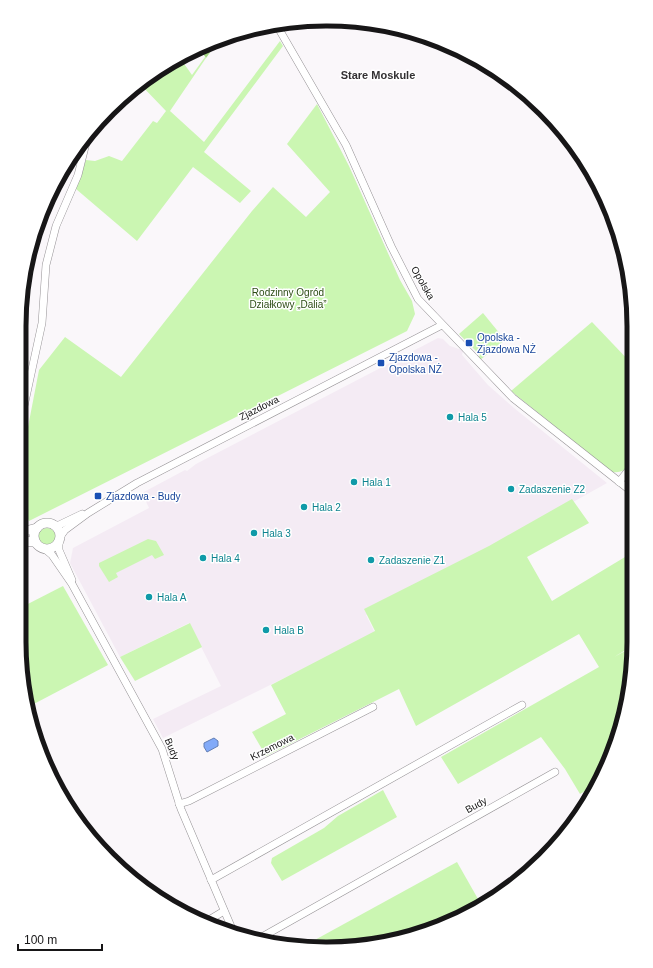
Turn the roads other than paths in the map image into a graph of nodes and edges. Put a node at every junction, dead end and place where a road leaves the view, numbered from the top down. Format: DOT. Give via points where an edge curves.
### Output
graph roads {
  1 [pos="280,30"];
  2 [pos="84,149"];
  3 [pos="442,325"];
  4 [pos="26,397"];
  5 [pos="627,472"];
  6 [pos="619,482"];
  7 [pos="627,488"];
  8 [pos="88,513"];
  9 [pos="53,525"];
  10 [pos="37,528"];
  11 [pos="26,531"];
  12 [pos="59,540"];
  13 [pos="26,541"];
  14 [pos="35,542"];
  15 [pos="46,550"];
  16 [pos="72,584"];
  17 [pos="522,705"];
  18 [pos="373,707"];
  19 [pos="555,772"];
  20 [pos="180,804"];
  21 [pos="211,880"];
  22 [pos="224,911"];
  23 [pos="211,919"];
  24 [pos="231,926"];
  25 [pos="265,935"];
  1 -- 3 [label="street, Opolska" via="346,145 391,246 418,299"];
  2 -- 4 [label="street" via="78,175 56,226 46,265 42,323"];
  3 -- 6 [label="street, Opolska" via="513,398"];
  3 -- 8 [label="street, Zjazdowa" via="146,479"];
  5 -- 6 [label="street"];
  6 -- 7 [label="street, Opolska"];
  8 -- 9 [label="street, Zjazdowa"];
  8 -- 12 [label="street, Zjazdowa" via="65,530"];
  9 -- 10 [label="street" via="45,523"];
  9 -- 12 [label="street" via="58,529"];
  10 -- 11 [label="street"];
  10 -- 14 [label="street"];
  12 -- 15 [label="street" via="52,549"];
  12 -- 16 [label="street, Budy" via="59,550"];
  13 -- 14 [label="street"];
  14 -- 15 [label="street"];
  15 -- 16 [label="street, Budy" via="52,554"];
  16 -- 20 [label="street, Budy" via="160,744"];
  17 -- 21 [label="street"];
  18 -- 20 [label="street, Krzemowa"];
  19 -- 25 [label="street, Budy"];
  20 -- 21 [label="street, Budy"];
  21 -- 22 [label="street, Budy"];
  22 -- 23 [label="street"];
  22 -- 24 [label="street, Budy"];
}
